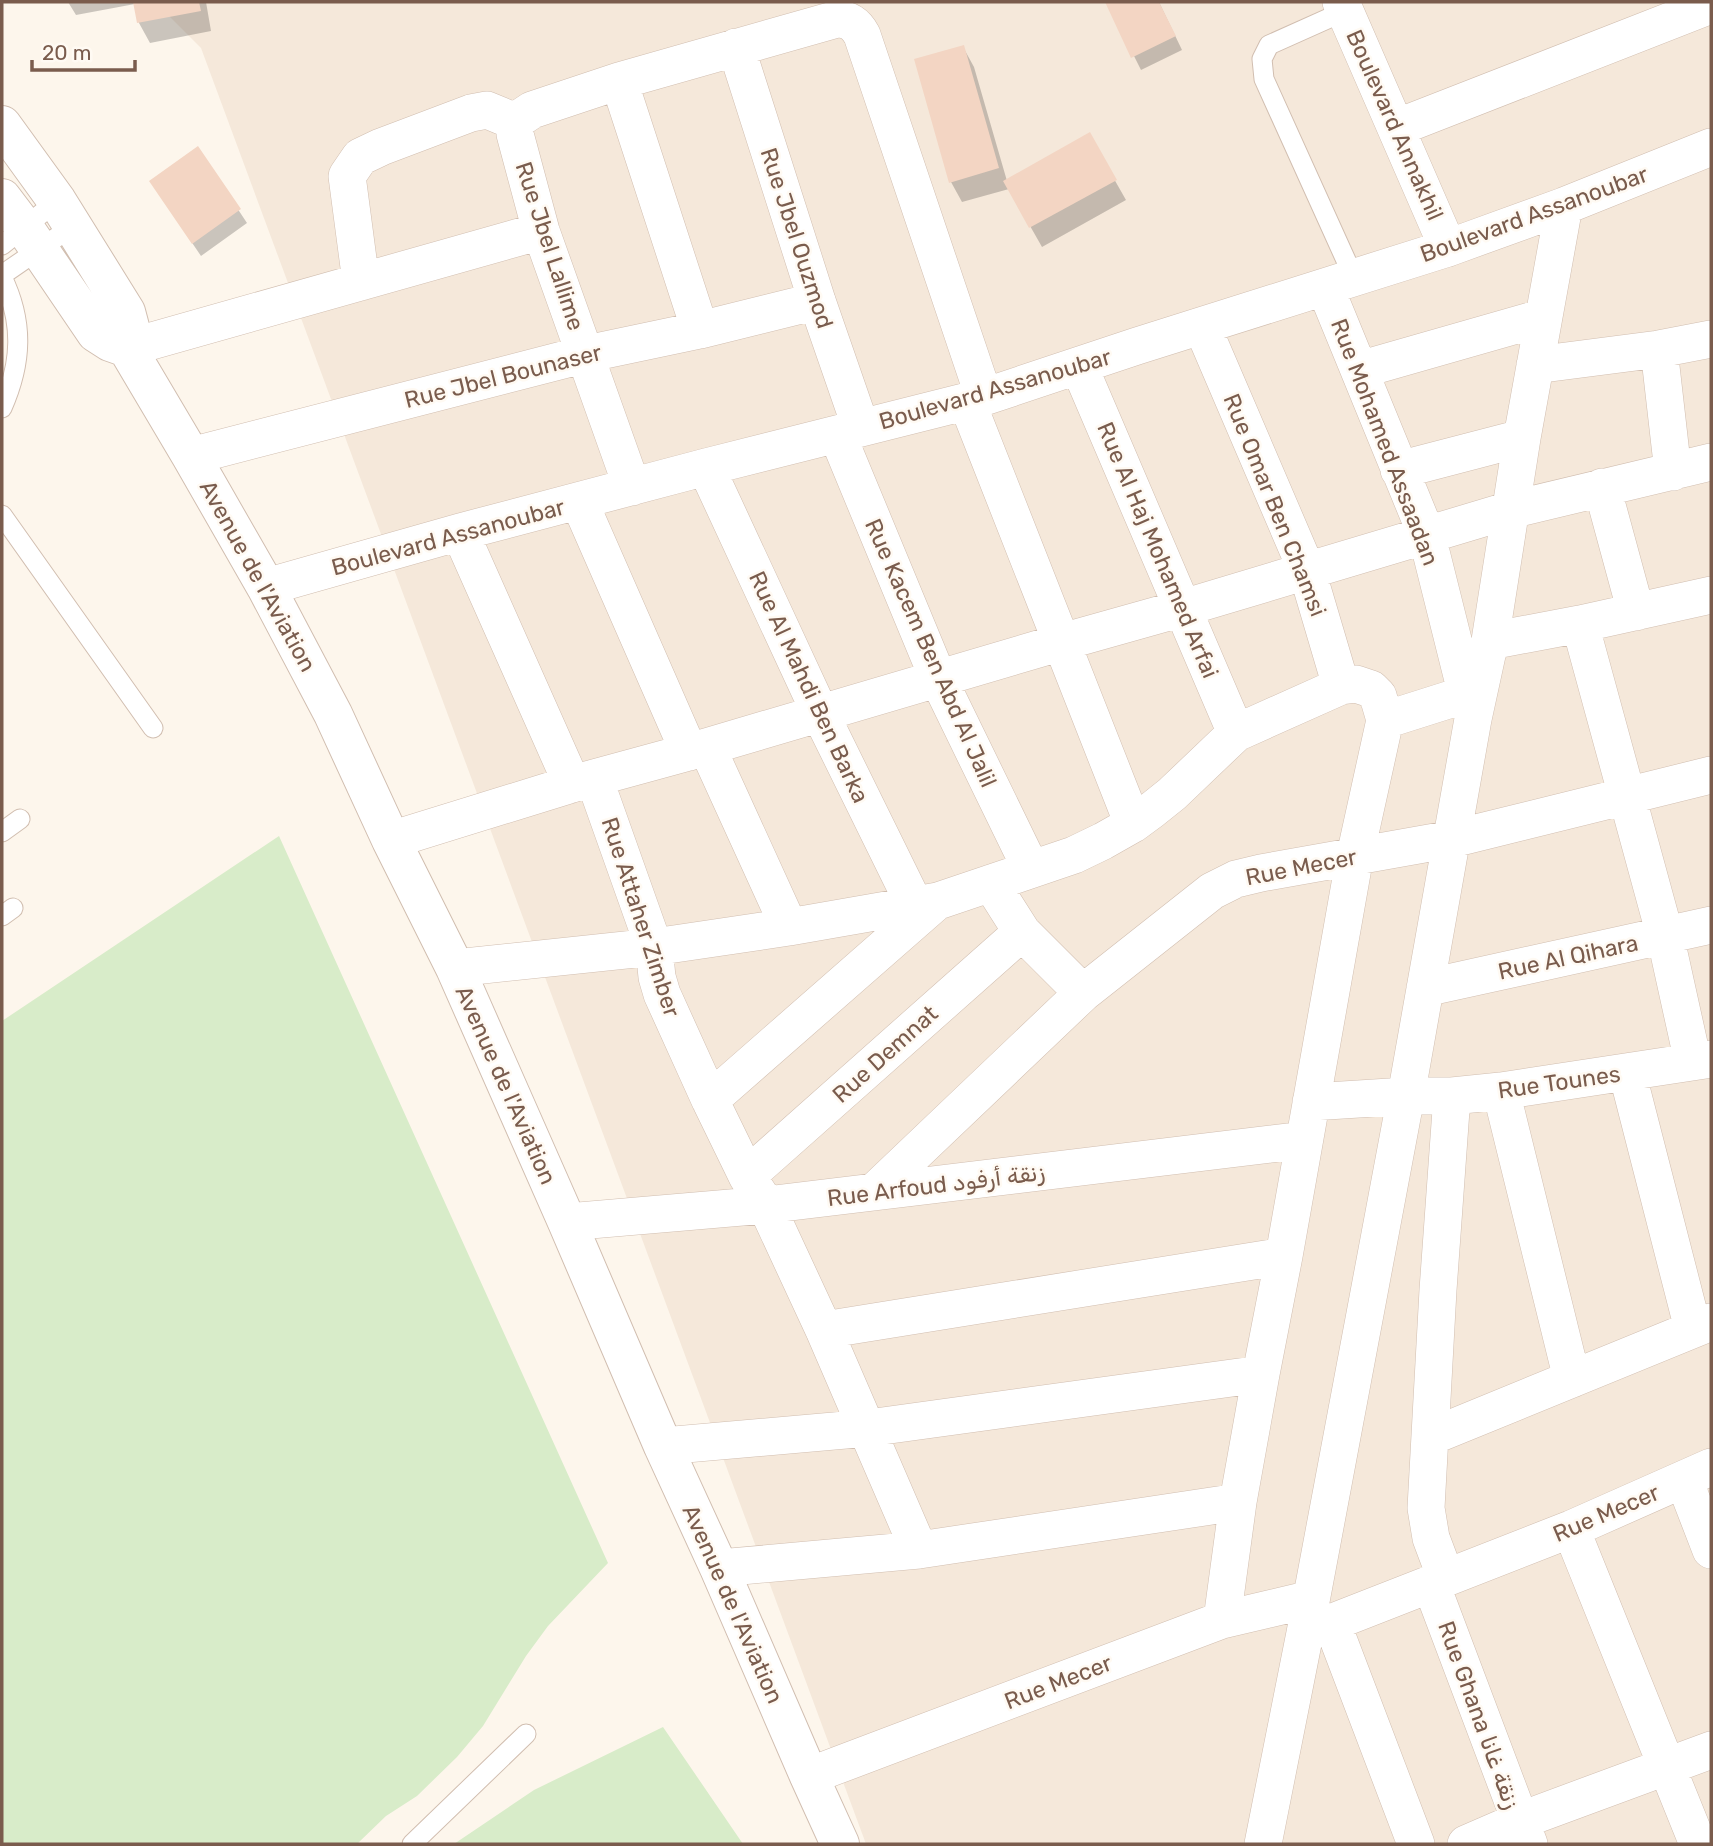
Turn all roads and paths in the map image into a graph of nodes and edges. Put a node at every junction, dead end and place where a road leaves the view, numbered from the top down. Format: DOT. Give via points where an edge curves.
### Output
graph roads {
  1 [pos="1352,5"];
  2 [pos="1711,5"];
  3 [pos="1655,14"];
  4 [pos="736,47"];
  5 [pos="619,81"];
  6 [pos="516,122"];
  7 [pos="2,125"];
  8 [pos="1396,128"];
  9 [pos="1711,147"];
  10 [pos="1564,206"];
  11 [pos="65,213"];
  12 [pos="17,230"];
  13 [pos="541,231"];
  14 [pos="1448,248"];
  15 [pos="2,276"];
  16 [pos="361,282"];
  17 [pos="1339,282"];
  18 [pos="817,301"];
  19 [pos="1544,317"];
  20 [pos="1202,326"];
  21 [pos="700,330"];
  22 [pos="1711,339"];
  23 [pos="127,348"];
  24 [pos="1659,349"];
  25 [pos="586,354"];
  26 [pos="1535,365"];
  27 [pos="1079,366"];
  28 [pos="1359,370"];
  29 [pos="976,399"];
  30 [pos="2,408"];
  31 [pos="849,431"];
  32 [pos="1522,438"];
  33 [pos="191,456"];
  34 [pos="1711,462"];
  35 [pos="706,467"];
  36 [pos="1399,470"];
  37 [pos="1673,472"];
  38 [pos="632,487"];
  39 [pos="1602,487"];
  40 [pos="579,501"];
  41 [pos="1510,510"];
  42 [pos="2,515"];
  43 [pos="460,533"];
  44 [pos="1427,536"];
  45 [pos="1307,571"];
  46 [pos="266,587"];
  47 [pos="1709,602"];
  48 [pos="1182,608"];
  49 [pos="1636,612"];
  50 [pos="1580,624"];
  51 [pos="1490,641"];
  52 [pos="1062,642"];
  53 [pos="938,678"];
  54 [pos="1341,686"];
  55 [pos="1470,707"];
  56 [pos="820,713"];
  57 [pos="1385,720"];
  58 [pos="153,728"];
  59 [pos="1236,733"];
  60 [pos="698,749"];
  61 [pos="1711,775"];
  62 [pos="583,781"];
  63 [pos="1626,796"];
  64 [pos="20,819"];
  65 [pos="1133,824"];
  66 [pos="2,832"];
  67 [pos="1452,839"];
  68 [pos="391,840"];
  69 [pos="1355,856"];
  70 [pos="1031,869"];
  71 [pos="991,883"];
  72 [pos="926,903"];
  73 [pos="1711,925"];
  74 [pos="789,928"];
  75 [pos="1022,932"];
  76 [pos="1665,935"];
  77 [pos="654,947"];
  78 [pos="455,968"];
  79 [pos="1424,988"];
  80 [pos="1083,993"];
  81 [pos="1702,1060"];
  82 [pos="1627,1072"];
  83 [pos="1501,1091"];
  84 [pos="1406,1096"];
  85 [pos="1452,1097"];
  86 [pos="710,1100"];
  87 [pos="1311,1102"];
  88 [pos="1304,1140"];
  89 [pos="756,1191"];
  90 [pos="874,1192"];
  91 [pos="567,1222"];
  92 [pos="1284,1256"];
  93 [pos="1702,1325"];
  94 [pos="824,1330"];
  95 [pos="1261,1374"];
  96 [pos="1572,1379"];
  97 [pos="868,1428"];
  98 [pos="1430,1437"];
  99 [pos="663,1446"];
  100 [pos="1698,1473"];
  101 [pos="1238,1502"];
  102 [pos="1570,1529"];
  103 [pos="919,1550"];
  104 [pos="1711,1550"];
  105 [pos="719,1568"];
  106 [pos="1438,1581"];
  107 [pos="1316,1619"];
  108 [pos="1222,1620"];
  109 [pos="526,1734"];
  110 [pos="1711,1750"];
  111 [pos="1668,1768"];
  112 [pos="809,1776"];
  113 [pos="1524,1833"];
  114 [pos="412,1844"];
  115 [pos="841,1844"];
  116 [pos="1263,1844"];
  117 [pos="1416,1844"];
  118 [pos="1466,1844"];
  119 [pos="1698,1844"];
  1 -- 8 [label="street, Boulevard Annakhil"];
  1 -- 17 [label="lane" via="1269,45 1262,59 1264,79"];
  2 -- 3 [label="street"];
  3 -- 8 [label="street"];
  4 -- 5 [label="street"];
  4 -- 18 [label="street, Rue Jbel Ouzmod"];
  4 -- 29 [label="street" via="837,19 859,29"];
  5 -- 6 [label="street" via="532,110"];
  5 -- 21 [label="street"];
  6 -- 13 [label="street, Rue Jbel Lallime" via="515,134"];
  6 -- 16 [label="street" via="487,110 471,113 360,157 347,176"];
  7 -- 11 [label="street, Avenue de l'Aviation"];
  8 -- 14 [label="street, Boulevard Annakhil"];
  9 -- 10 [label="street, Boulevard Assanoubar"];
  10 -- 14 [label="street, Boulevard Assanoubar"];
  10 -- 19 [label="street"];
  11 -- 12 [label="lane"];
  11 -- 12 [label="lane"];
  11 -- 23 [label="street, Avenue de l'Aviation" via="126,312 130,327"];
  12 -- 15 [label="lane"];
  12 -- 23 [label="street" via="96,333"];
  13 -- 16 [label="street"];
  13 -- 25 [label="street, Rue Jbel Lallime"];
  14 -- 17 [label="street, Boulevard Assanoubar"];
  15 -- 30 [label="lane" via="18,339 17,364"];
  16 -- 23 [label="street"];
  17 -- 20 [label="street, Boulevard Assanoubar"];
  17 -- 28 [label="street, Rue Mohamed Assaadan"];
  18 -- 21 [label="street, Rue Jbel Bounaser"];
  18 -- 31 [label="street, Rue Jbel Ouzmod"];
  19 -- 26 [label="street"];
  19 -- 28 [label="street"];
  20 -- 27 [label="street, Boulevard Assanoubar"];
  20 -- 45 [label="street, Rue Omar Ben Chamsi"];
  21 -- 25 [label="street, Rue Jbel Bounaser"];
  22 -- 24 [label="street"];
  23 -- 33 [label="street, Avenue de l'Aviation"];
  24 -- 26 [label="street"];
  24 -- 37 [label="street"];
  25 -- 33 [label="street, Rue Jbel Bounaser"];
  25 -- 38 [label="street, Rue Jbel Lallime"];
  26 -- 32 [label="street"];
  27 -- 29 [label="street, Boulevard Assanoubar"];
  27 -- 48 [label="street, Rue Al Haj Mohamed Arfai"];
  28 -- 36 [label="street, Rue Mohamed Assaadan"];
  29 -- 31 [label="street, Boulevard Assanoubar"];
  29 -- 52 [label="street"];
  31 -- 35 [label="street, Boulevard Assanoubar"];
  31 -- 53 [label="street, Rue Kacem Ben Abd Al Jalil"];
  32 -- 36 [label="street"];
  32 -- 41 [label="street"];
  33 -- 46 [label="street, Avenue de l'Aviation"];
  34 -- 37 [label="street"];
  35 -- 38 [label="street, Boulevard Assanoubar"];
  35 -- 56 [label="street, Rue Al Mahdi Ben Barka"];
  36 -- 44 [label="street, Rue Mohamed Assaadan"];
  37 -- 39 [label="street"];
  38 -- 40 [label="street, Boulevard Assanoubar"];
  39 -- 41 [label="street"];
  39 -- 49 [label="street"];
  40 -- 43 [label="street, Boulevard Assanoubar"];
  40 -- 60 [label="street"];
  41 -- 44 [label="street"];
  41 -- 51 [label="street"];
  42 -- 58 [label="lane"];
  43 -- 46 [label="street, Boulevard Assanoubar"];
  43 -- 62 [label="street, Rue Attaher Zimber"];
  44 -- 45 [label="street"];
  44 -- 55 [label="street, Rue Mohamed Assaadan"];
  45 -- 48 [label="street"];
  45 -- 54 [label="street, Rue Omar Ben Chamsi"];
  46 -- 68 [label="street, Avenue de l'Aviation" via="333,714"];
  47 -- 49 [label="street"];
  48 -- 52 [label="street"];
  48 -- 59 [label="street, Rue Al Haj Mohamed Arfai"];
  49 -- 50 [label="street"];
  50 -- 51 [label="street"];
  50 -- 63 [label="street"];
  51 -- 55 [label="street"];
  52 -- 53 [label="street"];
  52 -- 65 [label="street"];
  53 -- 56 [label="street"];
  53 -- 70 [label="street, Rue Kacem Ben Abd Al Jalil"];
  54 -- 57 [label="street" via="1371,689"];
  54 -- 59 [label="street"];
  55 -- 57 [label="street"];
  55 -- 67 [label="street"];
  56 -- 60 [label="street"];
  56 -- 72 [label="street, Rue Al Mahdi Ben Barka"];
  57 -- 69 [label="street"];
  59 -- 65 [label="street"];
  60 -- 62 [label="street"];
  60 -- 74 [label="street"];
  61 -- 63 [label="street, Rue Mecer"];
  62 -- 68 [label="street"];
  62 -- 77 [label="street, Rue Attaher Zimber"];
  63 -- 67 [label="street, Rue Mecer"];
  63 -- 76 [label="street"];
  64 -- 66 [label="lane"];
  65 -- 70 [label="street" via="1074,855"];
  67 -- 69 [label="street, Rue Mecer"];
  67 -- 79 [label="street"];
  68 -- 78 [label="street, Avenue de l'Aviation"];
  69 -- 80 [label="street, Rue Mecer" via="1236,879 1212,891"];
  69 -- 87 [label="street"];
  70 -- 71 [label="street"];
  71 -- 72 [label="street"];
  71 -- 75 [label="street"];
  72 -- 74 [label="street"];
  72 -- 86 [label="street"];
  73 -- 76 [label="street, Rue Al Qihara"];
  74 -- 77 [label="street"];
  75 -- 80 [label="street"];
  75 -- 89 [label="street, Rue Demnat"];
  76 -- 79 [label="street, Rue Al Qihara"];
  76 -- 81 [label="street"];
  77 -- 78 [label="street"];
  77 -- 86 [label="street, Rue Attaher Zimber" via="662,994"];
  78 -- 91 [label="street, Avenue de l'Aviation"];
  79 -- 84 [label="street"];
  80 -- 90 [label="street, Rue Mecer"];
  81 -- 82 [label="street, Rue Tounes"];
  82 -- 83 [label="street, Rue Tounes"];
  82 -- 93 [label="street"];
  83 -- 85 [label="street, Rue Tounes"];
  83 -- 96 [label="street"];
  84 -- 85 [label="street, Rue Tounes"];
  84 -- 87 [label="street"];
  84 -- 107 [label="street"];
  85 -- 98 [label="street, Rue Ghana زنقة غانا"];
  86 -- 89 [label="street, Rue Attaher Zimber"];
  87 -- 88 [label="street"];
  88 -- 90 [label="street, Rue Arfoud زنقة أرفود"];
  88 -- 92 [label="street"];
  89 -- 90 [label="street, Rue Arfoud زنقة أرفود"];
  89 -- 91 [label="street, Rue Arfoud زنقة أرفود"];
  89 -- 94 [label="street, Rue Attaher Zimber"];
  91 -- 99 [label="street, Avenue de l'Aviation"];
  92 -- 94 [label="street"];
  92 -- 95 [label="street"];
  93 -- 96 [label="street"];
  94 -- 97 [label="street, Rue Attaher Zimber"];
  95 -- 97 [label="street"];
  95 -- 101 [label="street"];
  96 -- 98 [label="street"];
  97 -- 99 [label="street"];
  97 -- 103 [label="street, Rue Attaher Zimber"];
  98 -- 106 [label="street, Rue Ghana زنقة غانا" via="1426,1508"];
  99 -- 105 [label="street, Avenue de l'Aviation"];
  100 -- 102 [label="street, Rue Mecer"];
  100 -- 104 [label="street"];
  101 -- 103 [label="street"];
  101 -- 108 [label="street"];
  102 -- 106 [label="street, Rue Mecer"];
  102 -- 111 [label="street"];
  103 -- 105 [label="street"];
  105 -- 112 [label="street, Avenue de l'Aviation"];
  106 -- 107 [label="street, Rue Mecer"];
  106 -- 113 [label="street, Rue Ghana زنقة غانا"];
  107 -- 108 [label="street, Rue Mecer"];
  107 -- 116 [label="street"];
  107 -- 117 [label="street"];
  108 -- 112 [label="street, Rue Mecer"];
  109 -- 114 [label="lane"];
  110 -- 111 [label="street"];
  111 -- 113 [label="street"];
  111 -- 119 [label="street"];
  112 -- 115 [label="street, Avenue de l'Aviation"];
  113 -- 118 [label="street"];
}
